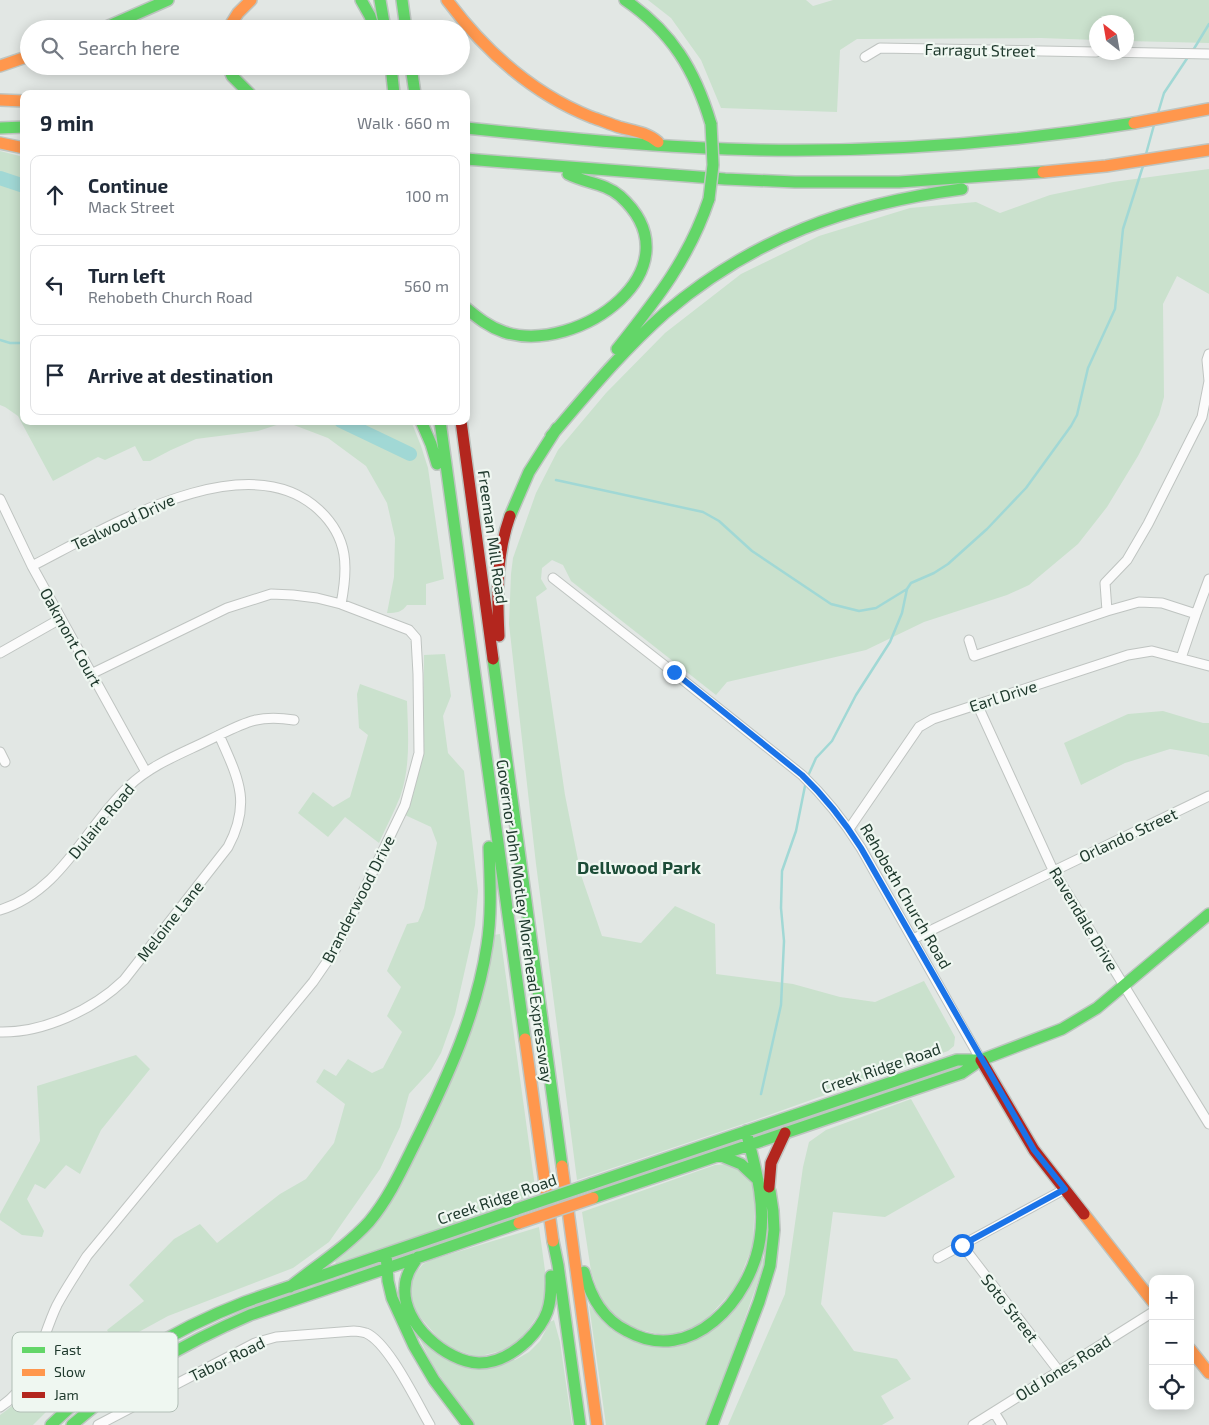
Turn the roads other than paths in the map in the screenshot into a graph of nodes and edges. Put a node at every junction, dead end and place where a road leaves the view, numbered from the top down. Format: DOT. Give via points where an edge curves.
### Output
graph roads {
  1 [pos="142,0"];
  2 [pos="168,0"];
  3 [pos="251,0"];
  4 [pos="360,0"];
  5 [pos="380,0"];
  6 [pos="402,0"];
  7 [pos="447,0"];
  8 [pos="625,0"];
  9 [pos="105,20"];
  10 [pos="122,20"];
  11 [pos="232,20"];
  12 [pos="371,20"];
  13 [pos="383,20"];
  14 [pos="405,20"];
  15 [pos="463,20"];
  16 [pos="470,28"];
  17 [pos="1089,52"];
  18 [pos="1134,53"];
  19 [pos="1209,54"];
  20 [pos="865,58"];
  21 [pos="20,59"];
  22 [pos="0,66"];
  23 [pos="232,75"];
  24 [pos="392,75"];
  25 [pos="412,75"];
  26 [pos="246,90"];
  27 [pos="394,90"];
  28 [pos="414,90"];
  29 [pos="0,100"];
  30 [pos="20,101"];
  31 [pos="1209,109"];
  32 [pos="20,127"];
  33 [pos="0,128"];
  34 [pos="470,128"];
  35 [pos="0,143"];
  36 [pos="661,145"];
  37 [pos="20,147"];
  38 [pos="1209,150"];
  39 [pos="470,159"];
  40 [pos="558,167"];
  41 [pos="1041,172"];
  42 [pos="470,311"];
  43 [pos="1209,354"];
  44 [pos="424,425"];
  45 [pos="440,425"];
  46 [pos="461,425"];
  47 [pos="550,436"];
  48 [pos="447,480"];
  49 [pos="0,499"];
  50 [pos="32,566"];
  51 [pos="553,578"];
  52 [pos="1209,579"];
  53 [pos="341,604"];
  54 [pos="1107,611"];
  55 [pos="1196,614"];
  56 [pos="60,619"];
  57 [pos="969,640"];
  58 [pos="0,652"];
  59 [pos="493,658"];
  60 [pos="1181,658"];
  61 [pos="1209,666"];
  62 [pos="91,674"];
  63 [pos="977,704"];
  64 [pos="294,720"];
  65 [pos="219,735"];
  66 [pos="0,752"];
  67 [pos="6,762"];
  68 [pos="146,772"];
  69 [pos="1209,796"];
  70 [pos="495,826"];
  71 [pos="849,829"];
  72 [pos="1053,870"];
  73 [pos="0,910"];
  74 [pos="1209,914"];
  75 [pos="912,939"];
  76 [pos="1124,986"];
  77 [pos="0,1032"];
  78 [pos="981,1060"];
  79 [pos="1209,1124"];
  80 [pos="750,1130"];
  81 [pos="785,1133"];
  82 [pos="753,1144"];
  83 [pos="719,1155"];
  84 [pos="758,1181"];
  85 [pos="769,1187"];
  86 [pos="1065,1189"];
  87 [pos="572,1234"];
  88 [pos="553,1242"];
  89 [pos="962,1245"];
  90 [pos="386,1254"];
  91 [pos="418,1257"];
  92 [pos="938,1258"];
  93 [pos="387,1269"];
  94 [pos="290,1287"];
  95 [pos="1149,1297"];
  96 [pos="1149,1314"];
  97 [pos="46,1332"];
  98 [pos="176,1332"];
  99 [pos="178,1349"];
  100 [pos="1194,1354"];
  101 [pos="1058,1370"];
  102 [pos="1209,1373"];
  103 [pos="178,1383"];
  104 [pos="12,1397"];
  105 [pos="0,1407"];
  106 [pos="66,1412"];
  107 [pos="87,1412"];
  108 [pos="123,1412"];
  109 [pos="994,1412"];
  110 [pos="51,1425"];
  111 [pos="72,1425"];
  112 [pos="98,1425"];
  113 [pos="430,1425"];
  114 [pos="468,1425"];
  115 [pos="580,1425"];
  116 [pos="597,1425"];
  117 [pos="712,1425"];
  118 [pos="973,1425"];
  119 [pos="1002,1425"];
  1 -- 9 [label="main road"];
  2 -- 10 [label="main road"];
  3 -- 11 [label="main road"];
  4 -- 12 [label="main road"];
  5 -- 13 [label="main road"];
  6 -- 14 [label="main road"];
  7 -- 15 [label="main road"];
  8 -- 47 [label="main road, bridge" via="660,28 684,59 700,89 710,124 713,165 709,199 695,238 677,270"];
  16 -- 36 [label="main road" via="494,54 530,84 563,104 619,127 652,136"];
  17 -- 20 [label="street, Farragut Street" via="880,48"];
  18 -- 19 [label="street"];
  21 -- 22 [label="main road"];
  23 -- 26 [label="main road"];
  24 -- 27 [label="main road"];
  25 -- 28 [label="main road"];
  29 -- 30 [label="main road"];
  31 -- 36 [label="main road" via="1009,139 898,148 803,150"];
  32 -- 33 [label="main road"];
  34 -- 36 [label="main road"];
  35 -- 37 [label="main road"];
  38 -- 41 [label="main road"];
  39 -- 40 [label="main road"];
  40 -- 41 [label="main road" via="812,182 903,182"];
  40 -- 42 [label="main road" via="571,176 612,189 634,211 644,234 647,253 644,268 623,299 601,317 557,334 503,332 492,328"];
  41 -- 47 [label="main road" via="990,186 882,201 821,221 769,243 708,280 663,315"];
  43 -- 54 [label="street" via="1209,381 1202,417 1127,560 1105,583"];
  44 -- 48 [label="main road" via="437,465"];
  45 -- 48 [label="main road, Governor John Motley Morehead Expressway"];
  46 -- 59 [label="main road, Freeman Mill Road"];
  47 -- 59 [label="main road" via="524,482 501,553 499,641"];
  48 -- 70 [label="main road, Governor John Motley Morehead Expressway"];
  49 -- 50 [label="street, Oakmont Court"];
  50 -- 53 [label="street, Tealwood Drive" via="162,502 209,490 259,486 282,489 300,497 329,519 346,560"];
  50 -- 56 [label="street, Oakmont Court"];
  51 -- 71 [label="street, Rehobeth Church Road" via="802,775"];
  52 -- 55 [label="street"];
  53 -- 62 [label="street, Branderwood Drive" via="271,594 227,608"];
  53 -- 97 [label="street, Branderwood Drive" via="409,630 416,638 418,753 405,805 335,950 313,982 87,1256 57,1305"];
  54 -- 55 [label="street" via="1138,602 1162,603"];
  54 -- 57 [label="street" via="974,656"];
  55 -- 60 [label="street"];
  56 -- 58 [label="street"];
  56 -- 62 [label="street, Oakmont Court"];
  59 -- 87 [label="main road, Governor John Motley Morehead Expressway"];
  60 -- 61 [label="street, Earl Drive"];
  60 -- 63 [label="street, Earl Drive" via="1152,651 1128,655"];
  62 -- 68 [label="street, Oakmont Court"];
  63 -- 71 [label="street, Earl Drive" via="919,727"];
  63 -- 72 [label="street, Ravendale Drive"];
  64 -- 65 [label="street, Dulaire Road" via="277,717 255,720"];
  65 -- 68 [label="street, Dulaire Road"];
  65 -- 77 [label="street, Meloine Lane" via="235,771 241,798 237,825 228,847 124,980 106,997 80,1012 48,1024 23,1031"];
  66 -- 67 [label="street"];
  68 -- 73 [label="street, Dulaire Road" via="114,802 54,877 29,896"];
  69 -- 72 [label="street, Orlando Street"];
  70 -- 88 [label="main road, Governor John Motley Morehead Expressway"];
  70 -- 94 [label="main road" via="488,839 487,945 462,1044 440,1095 376,1213 340,1249"];
  71 -- 75 [label="street, Rehobeth Church Road"];
  72 -- 75 [label="street, Orlando Street"];
  72 -- 76 [label="street, Ravendale Drive"];
  74 -- 76 [label="main road, Creek Ridge Road"];
  75 -- 78 [label="street, Rehobeth Church Road"];
  76 -- 78 [label="main road, Creek Ridge Road" via="1097,1008 1062,1029"];
  76 -- 79 [label="street, Ravendale Drive"];
  78 -- 80 [label="main road, Creek Ridge Road" via="957,1060"];
  78 -- 81 [label="main road, Creek Ridge Road" via="962,1073"];
  78 -- 86 [label="main road, Rehobeth Church Road" via="1034,1150"];
  80 -- 82 [label="main road"];
  80 -- 90 [label="main road, Creek Ridge Road, bridge"];
  81 -- 82 [label="main road, Creek Ridge Road"];
  81 -- 85 [label="main road" via="771,1163"];
  82 -- 83 [label="main road, Creek Ridge Road"];
  82 -- 84 [label="main road"];
  82 -- 85 [label="main road"];
  83 -- 84 [label="main road" via="740,1162"];
  83 -- 91 [label="main road, Creek Ridge Road, bridge"];
  84 -- 87 [label="main road" via="762,1195 762,1220 752,1270 741,1292 714,1321 678,1339 653,1341 615,1326 593,1300 579,1247"];
  85 -- 117 [label="main road" via="775,1223 768,1277"];
  86 -- 89 [label="street"];
  86 -- 95 [label="main road, Rehobeth Church Road"];
  87 -- 116 [label="main road, Governor John Motley Morehead Expressway"];
  88 -- 91 [label="main road" via="552,1295 548,1317 539,1330 512,1354 486,1362 472,1362 445,1352 429,1340 415,1322 406,1306 404,1293 408,1272"];
  88 -- 115 [label="main road, Governor John Motley Morehead Expressway"];
  89 -- 92 [label="street"];
  89 -- 101 [label="street, Soto Street"];
  90 -- 93 [label="main road"];
  90 -- 94 [label="main road, Creek Ridge Road"];
  91 -- 93 [label="main road, Creek Ridge Road"];
  93 -- 99 [label="main road, Creek Ridge Road" via="250,1315"];
  93 -- 114 [label="main road" via="392,1298 414,1346 434,1380"];
  94 -- 98 [label="main road, Creek Ridge Road"];
  96 -- 101 [label="street, Old Jones Road"];
  100 -- 102 [label="main road"];
  101 -- 109 [label="street, Old Jones Road"];
  103 -- 113 [label="street, Tabor Road" via="254,1343 276,1337 354,1331 367,1334 378,1342"];
  104 -- 105 [label="street, Branderwood Drive"];
  106 -- 110 [label="main road, Creek Ridge Road"];
  107 -- 111 [label="main road, Creek Ridge Road"];
  108 -- 112 [label="street, Tabor Road"];
  109 -- 118 [label="street, Old Jones Road"];
  109 -- 119 [label="street"];
}
